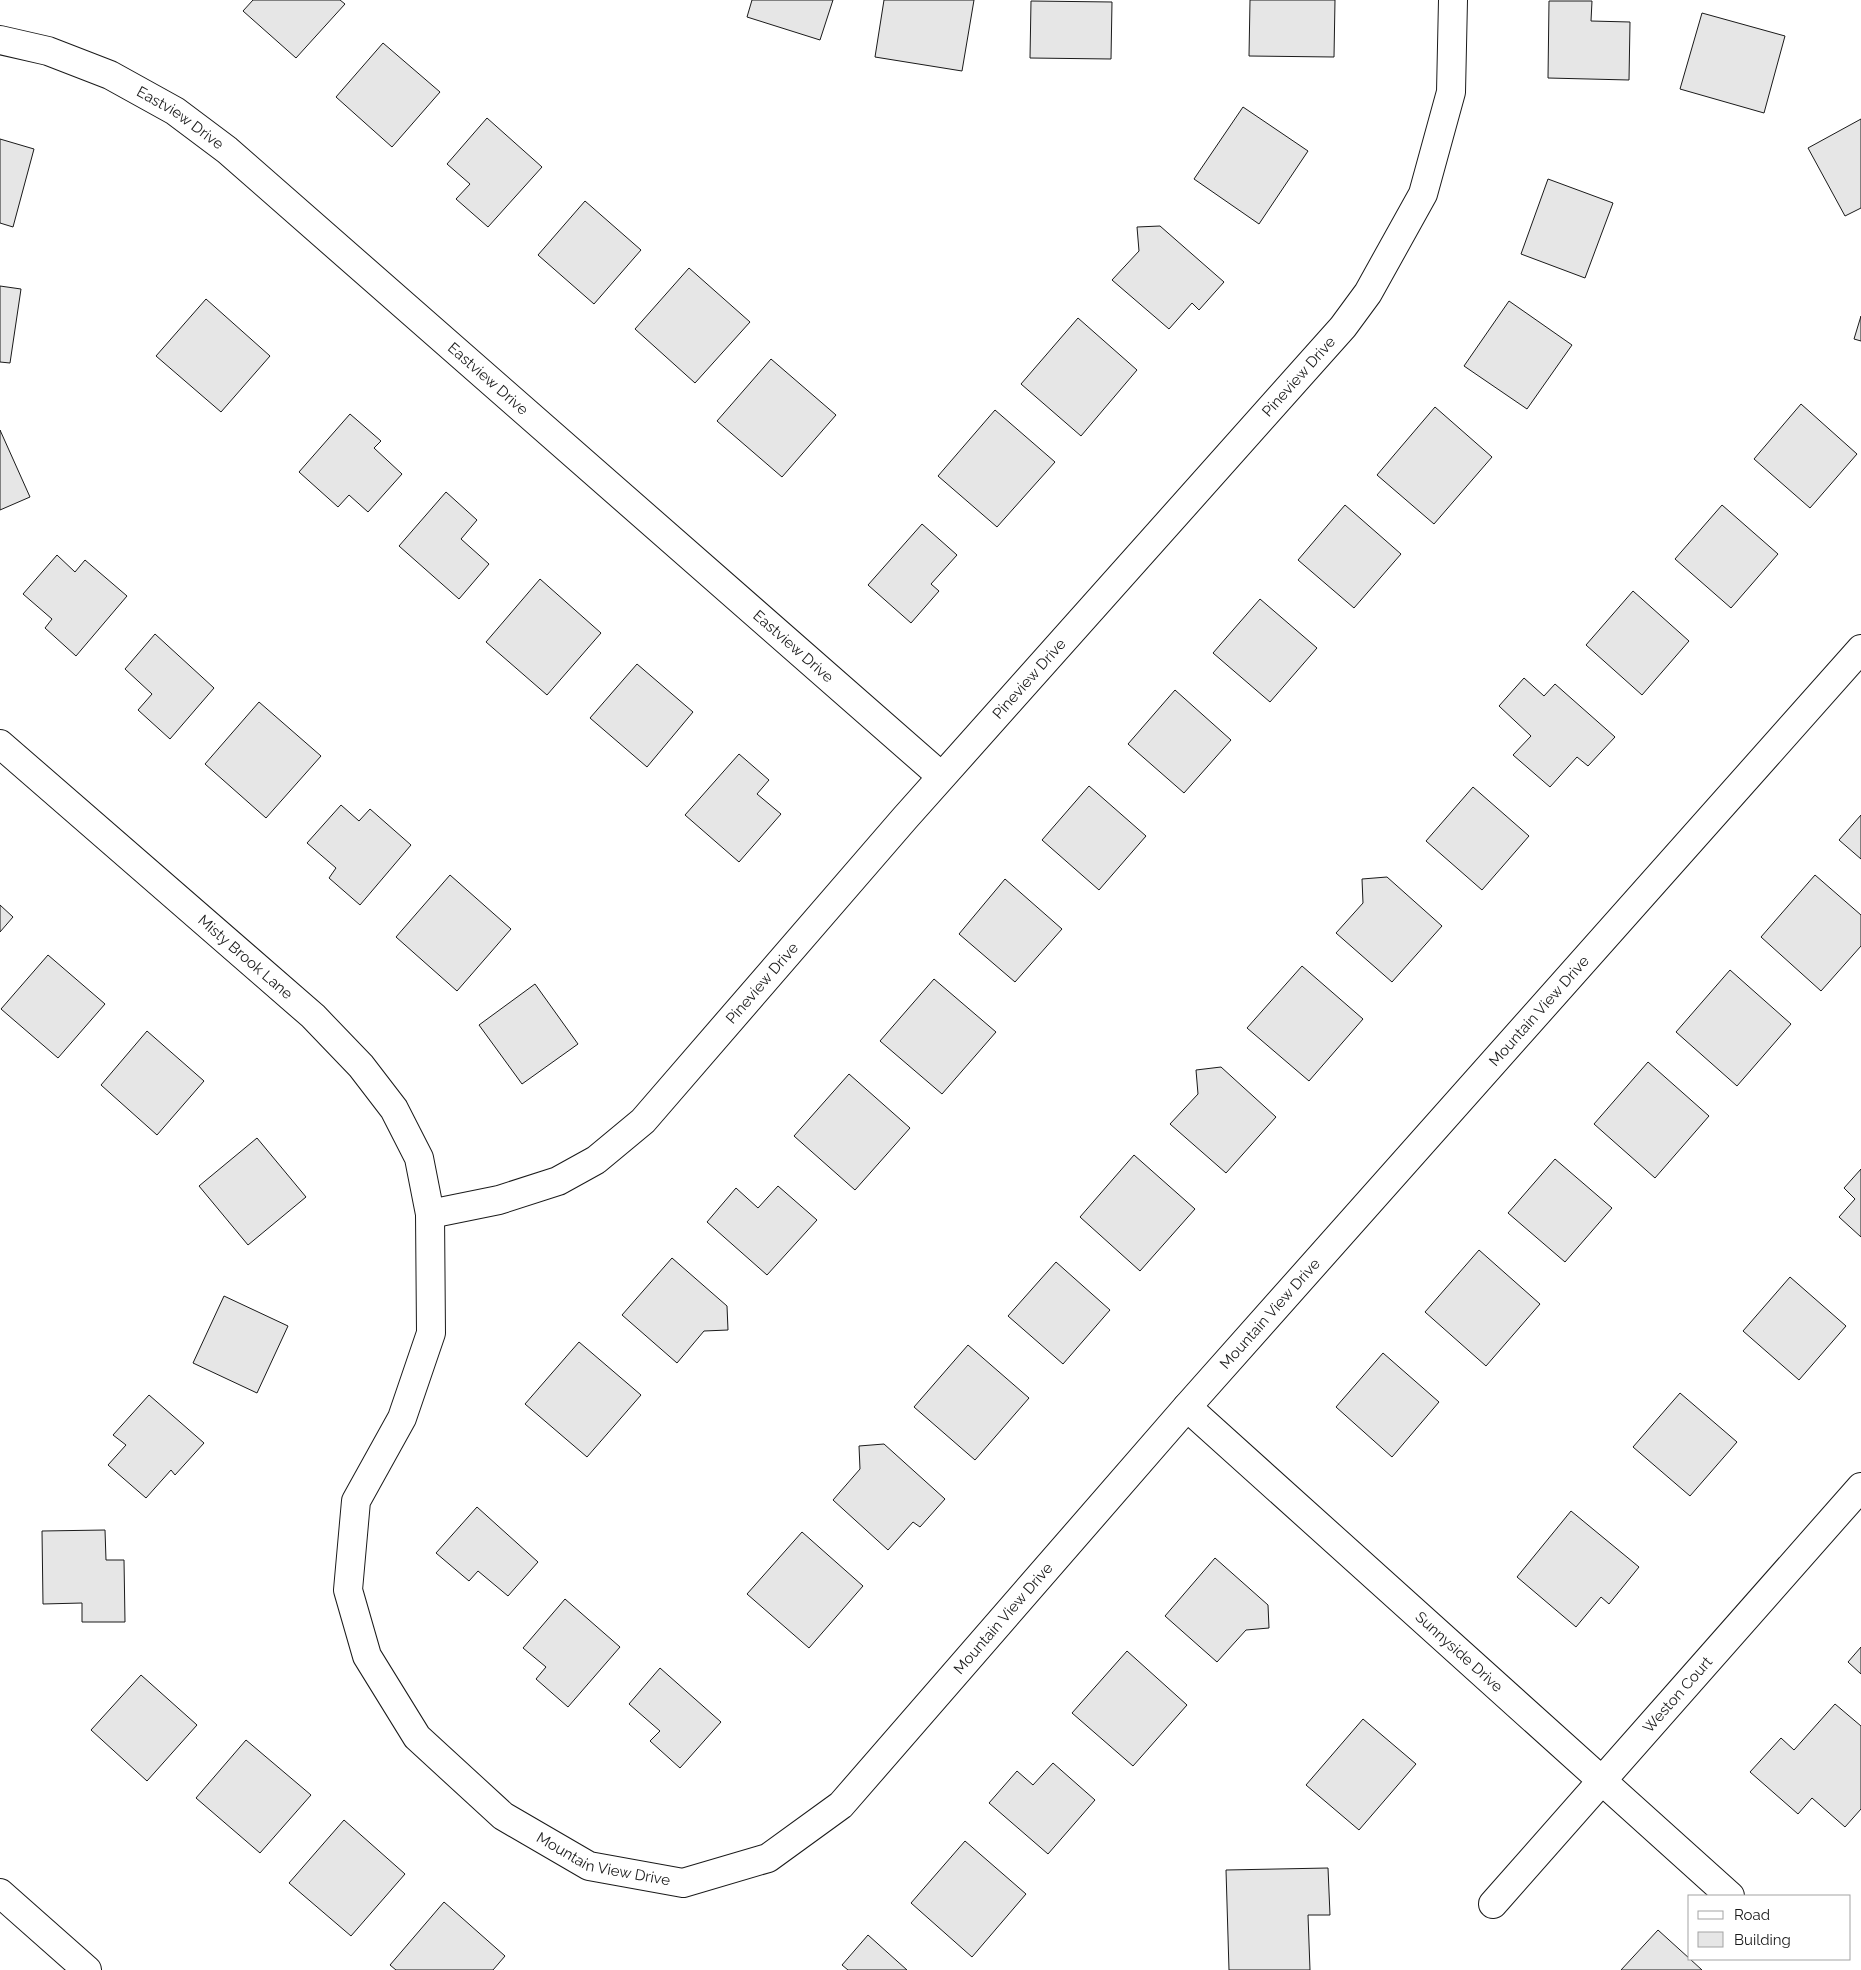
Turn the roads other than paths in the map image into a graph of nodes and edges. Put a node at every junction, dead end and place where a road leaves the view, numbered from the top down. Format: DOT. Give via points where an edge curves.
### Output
graph roads {
  1 [pos="1453,0"];
  2 [pos="0,40"];
  3 [pos="1861,649"];
  4 [pos="0,744"];
  5 [pos="942,776"];
  6 [pos="430,1214"];
  7 [pos="1187,1407"];
  8 [pos="1861,1487"];
  9 [pos="1602,1781"];
  10 [pos="0,1894"];
  11 [pos="1729,1895"];
  12 [pos="1493,1904"];
  13 [pos="87,1970"];
  1 -- 5 [label="street, Pineview Drive" via="1451,92 1423,194 1368,293 1343,327"];
  2 -- 5 [label="street, Eastview Drive" via="48,51 110,75 175,111 227,150"];
  3 -- 7 [label="street, Mountain View Drive"];
  4 -- 6 [label="street, Misty Brook Lane" via="313,1016 361,1066 394,1109 419,1158"];
  5 -- 6 [label="street, Pineview Drive" via="643,1122 596,1160 558,1181 500,1200"];
  6 -- 7 [label="street, Mountain View Drive" via="430,1333 402,1418 356,1501 348,1590 368,1656 417,1736 503,1816 589,1866 683,1883 768,1858 841,1805"];
  7 -- 9 [label="street, Sunnyside Drive"];
  8 -- 9 [label="street, Weston Court"];
  9 -- 11 [label="street, Sunnyside Drive"];
  9 -- 12 [label="street, Weston Court"];
  10 -- 13 [label="street"];
}
